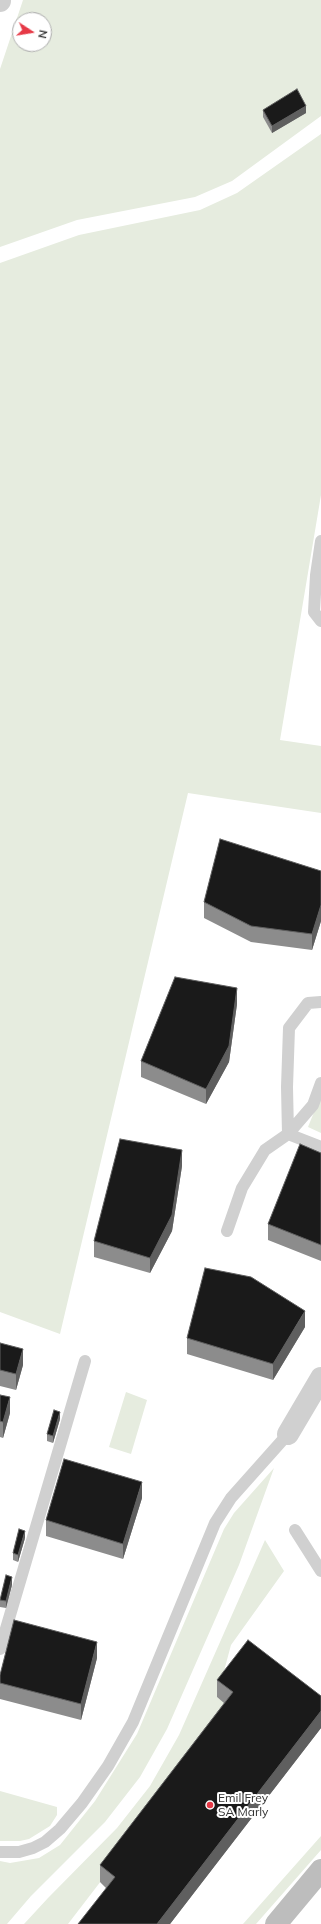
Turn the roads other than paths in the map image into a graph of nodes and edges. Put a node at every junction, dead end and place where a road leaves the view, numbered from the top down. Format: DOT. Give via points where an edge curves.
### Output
graph roads {
  1 [pos="321,541"];
  2 [pos="321,621"];
  3 [pos="321,1002"];
  4 [pos="321,1083"];
  5 [pos="288,1134"];
  6 [pos="321,1147"];
  7 [pos="228,1231"];
  8 [pos="85,1360"];
  9 [pos="321,1378"];
  10 [pos="288,1434"];
  11 [pos="294,1530"];
  12 [pos="321,1571"];
  13 [pos="0,1650"];
  14 [pos="0,1852"];
  15 [pos="321,1870"];
  16 [pos="276,1924"];
  1 -- 2 [label="lane" via="314,612"];
  3 -- 5 [label="lane" via="308,1003 289,1028"];
  4 -- 5 [label="lane" via="313,1105"];
  5 -- 6 [label="lane"];
  5 -- 7 [label="lane" via="265,1150 242,1188"];
  8 -- 13 [label="lane"];
  9 -- 10 [label="street"];
  10 -- 14 [label="lane" via="231,1498 215,1522 133,1722 108,1766 60,1829 45,1842 19,1852"];
  11 -- 12 [label="lane"];
  15 -- 16 [label="main road"];
}
